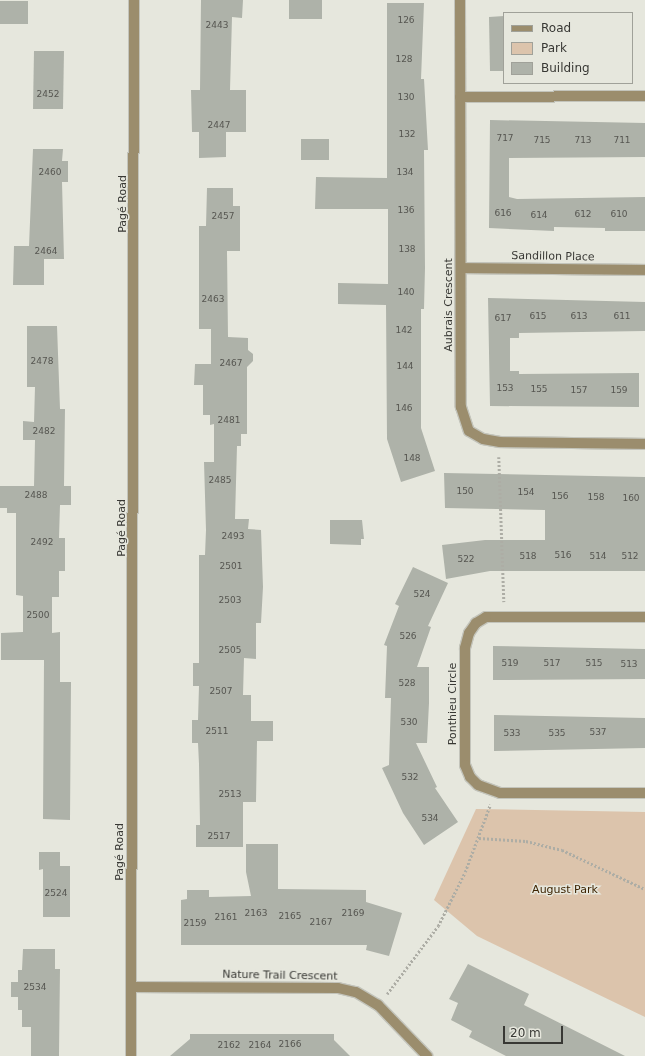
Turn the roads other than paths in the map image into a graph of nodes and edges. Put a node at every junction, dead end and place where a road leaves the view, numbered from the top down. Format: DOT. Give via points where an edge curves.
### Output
graph roads {
  1 [pos="134,0"];
  2 [pos="460,0"];
  3 [pos="645,96"];
  4 [pos="460,97"];
  5 [pos="461,268"];
  6 [pos="645,270"];
  7 [pos="645,444"];
  8 [pos="645,617"];
  9 [pos="645,793"];
  10 [pos="131,987"];
  11 [pos="131,1056"];
  12 [pos="427,1056"];
  1 -- 10 [label="street, Pagé Road"];
  2 -- 4 [label="street, Aubrais Crescent"];
  3 -- 4 [label="street"];
  4 -- 5 [label="street, Aubrais Crescent"];
  5 -- 6 [label="street, Sandillon Place"];
  5 -- 7 [label="street, Aubrais Crescent" via="461,407 469,431 483,439 500,442"];
  8 -- 9 [label="street, Ponthieu Circle" via="486,617 476,623 469,633 465,648 465,765 470,777 478,786 493,791"];
  10 -- 11 [label="street, Pagé Road"];
  10 -- 12 [label="street, Nature Trail Crescent" via="338,988 356,992 378,1005"];
}
